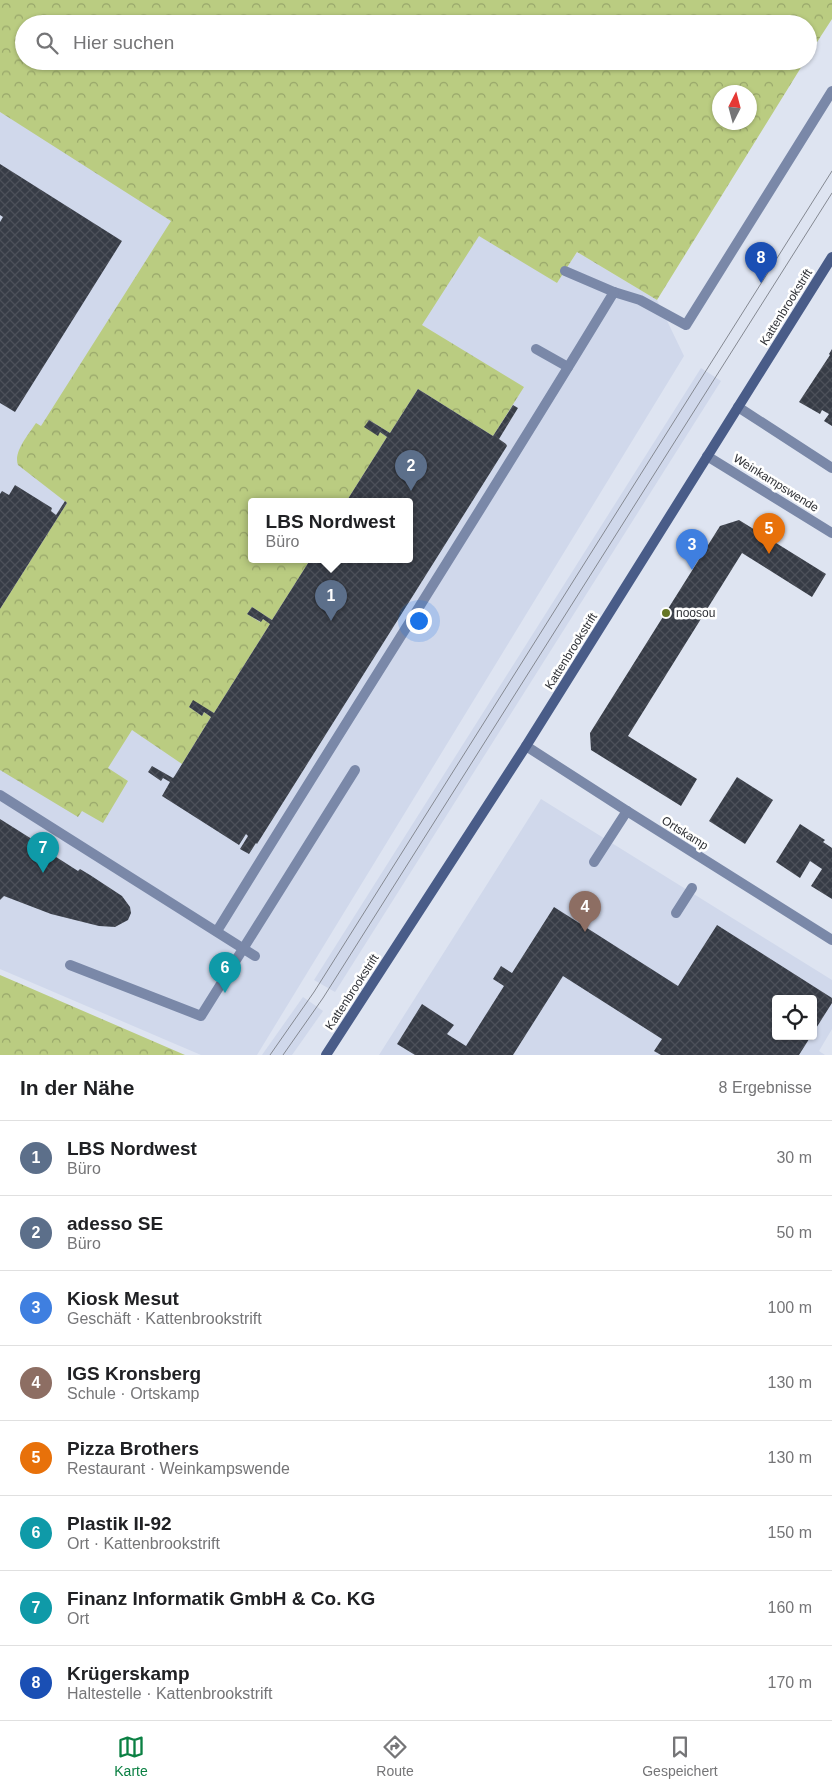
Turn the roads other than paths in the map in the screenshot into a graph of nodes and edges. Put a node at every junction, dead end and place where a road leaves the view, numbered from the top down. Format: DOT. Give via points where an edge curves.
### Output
graph roads {
  1 [pos="832,91"];
  2 [pos="832,257"];
  3 [pos="565,271"];
  4 [pos="614,292"];
  5 [pos="536,349"];
  6 [pos="568,367"];
  7 [pos="738,407"];
  8 [pos="706,456"];
  9 [pos="832,468"];
  10 [pos="832,533"];
  11 [pos="526,746"];
  12 [pos="355,770"];
  13 [pos="0,795"];
  14 [pos="626,811"];
  15 [pos="594,862"];
  16 [pos="692,888"];
  17 [pos="676,913"];
  18 [pos="217,931"];
  19 [pos="832,940"];
  20 [pos="244,948"];
  21 [pos="255,956"];
  22 [pos="70,965"];
  23 [pos="326,1055"];
  1 -- 4 [label="street" via="686,325 640,300"];
  2 -- 7 [label="main road, Kattenbrookstrift"];
  3 -- 4 [label="street"];
  4 -- 6 [label="street"];
  5 -- 6 [label="street"];
  6 -- 18 [label="street"];
  7 -- 8 [label="main road, Kattenbrookstrift"];
  7 -- 9 [label="street"];
  8 -- 10 [label="street, Weinkampswende"];
  8 -- 11 [label="main road, Kattenbrookstrift"];
  11 -- 14 [label="street, Ortskamp"];
  11 -- 23 [label="main road, Kattenbrookstrift"];
  12 -- 20 [label="street"];
  13 -- 18 [label="street"];
  14 -- 15 [label="street"];
  14 -- 19 [label="street, Ortskamp"];
  16 -- 17 [label="street"];
  18 -- 20 [label="street"];
  20 -- 21 [label="street"];
  20 -- 22 [label="street" via="201,1016"];
}
